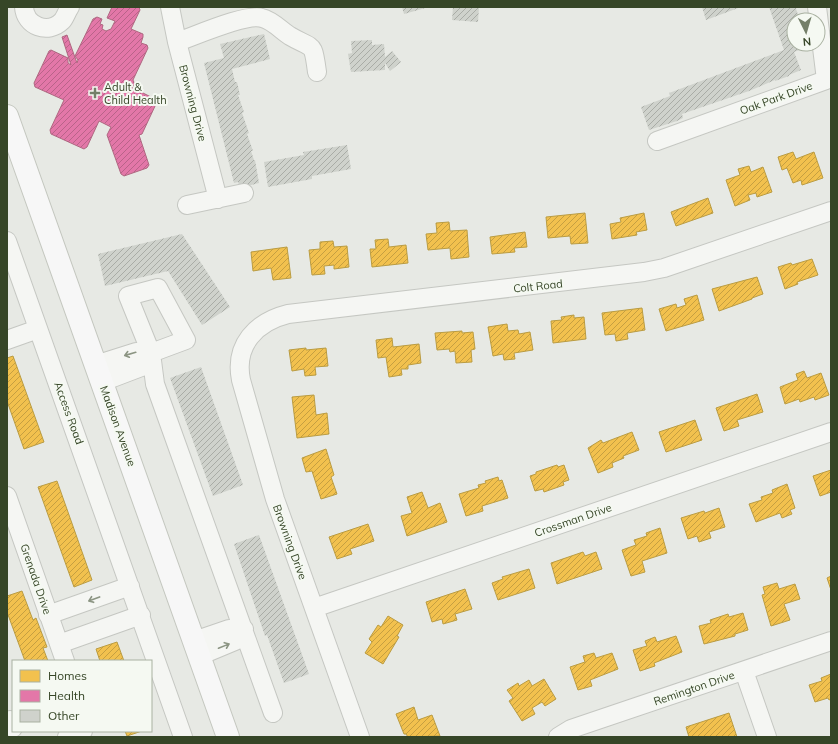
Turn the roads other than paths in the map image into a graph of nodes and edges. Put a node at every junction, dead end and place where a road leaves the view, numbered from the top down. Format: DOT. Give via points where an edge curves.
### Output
graph roads {
  1 [pos="24,7"];
  2 [pos="70,7"];
  3 [pos="170,7"];
  4 [pos="817,7"];
  5 [pos="177,42"];
  6 [pos="316,72"];
  7 [pos="7,116"];
  8 [pos="657,141"];
  9 [pos="244,193"];
  10 [pos="218,199"];
  11 [pos="187,205"];
  12 [pos="831,211"];
  13 [pos="7,241"];
  14 [pos="38,329"];
  15 [pos="7,340"];
  16 [pos="246,342"];
  17 [pos="99,373"];
  18 [pos="831,432"];
  19 [pos="7,496"];
  20 [pos="130,586"];
  21 [pos="314,608"];
  22 [pos="48,615"];
  23 [pos="141,615"];
  24 [pos="244,629"];
  25 [pos="831,641"];
  26 [pos="59,644"];
  27 [pos="197,648"];
  28 [pos="65,660"];
  29 [pos="744,671"];
  30 [pos="273,713"];
  31 [pos="80,732"];
  32 [pos="67,737"];
  33 [pos="183,737"];
  34 [pos="228,737"];
  35 [pos="360,737"];
  36 [pos="558,737"];
  37 [pos="767,737"];
  1 -- 2 [label="street" via="28,21 36,27 46,28 62,21"];
  3 -- 5 [label="street, Browning Drive"];
  4 -- 8 [label="street, Oak Park Drive" via="826,80"];
  5 -- 6 [label="street" via="238,21 253,17 263,18 291,37 311,46"];
  5 -- 10 [label="street, Browning Drive"];
  7 -- 17 [label="main road, Madison Avenue"];
  9 -- 10 [label="street"];
  10 -- 11 [label="street"];
  12 -- 16 [label="street, Colt Road" via="664,268 624,276 288,314 268,320"];
  13 -- 14 [label="street, Access Road"];
  14 -- 15 [label="street"];
  14 -- 20 [label="street, Access Road"];
  16 -- 21 [label="street, Browning Drive" via="240,363 242,385 275,499"];
  17 -- 24 [label="street" via="144,366 151,353 155,384"];
  17 -- 27 [label="main road, Madison Avenue"];
  18 -- 21 [label="street, Crossman Drive"];
  19 -- 22 [label="street, Grenada Drive"];
  20 -- 22 [label="street, one-way"];
  20 -- 23 [label="street, Access Road"];
  21 -- 35 [label="street, Browning Drive"];
  22 -- 26 [label="street, Grenada Drive"];
  23 -- 26 [label="street"];
  23 -- 33 [label="street, Access Road"];
  24 -- 27 [label="street" via="235,641"];
  24 -- 30 [label="street"];
  25 -- 29 [label="street, Remington Drive"];
  26 -- 28 [label="street, Grenada Drive"];
  27 -- 34 [label="main road, Madison Avenue"];
  29 -- 36 [label="street, Remington Drive" via="572,729"];
  29 -- 37 [label="street"];
  31 -- 32 [label="street"];
}
